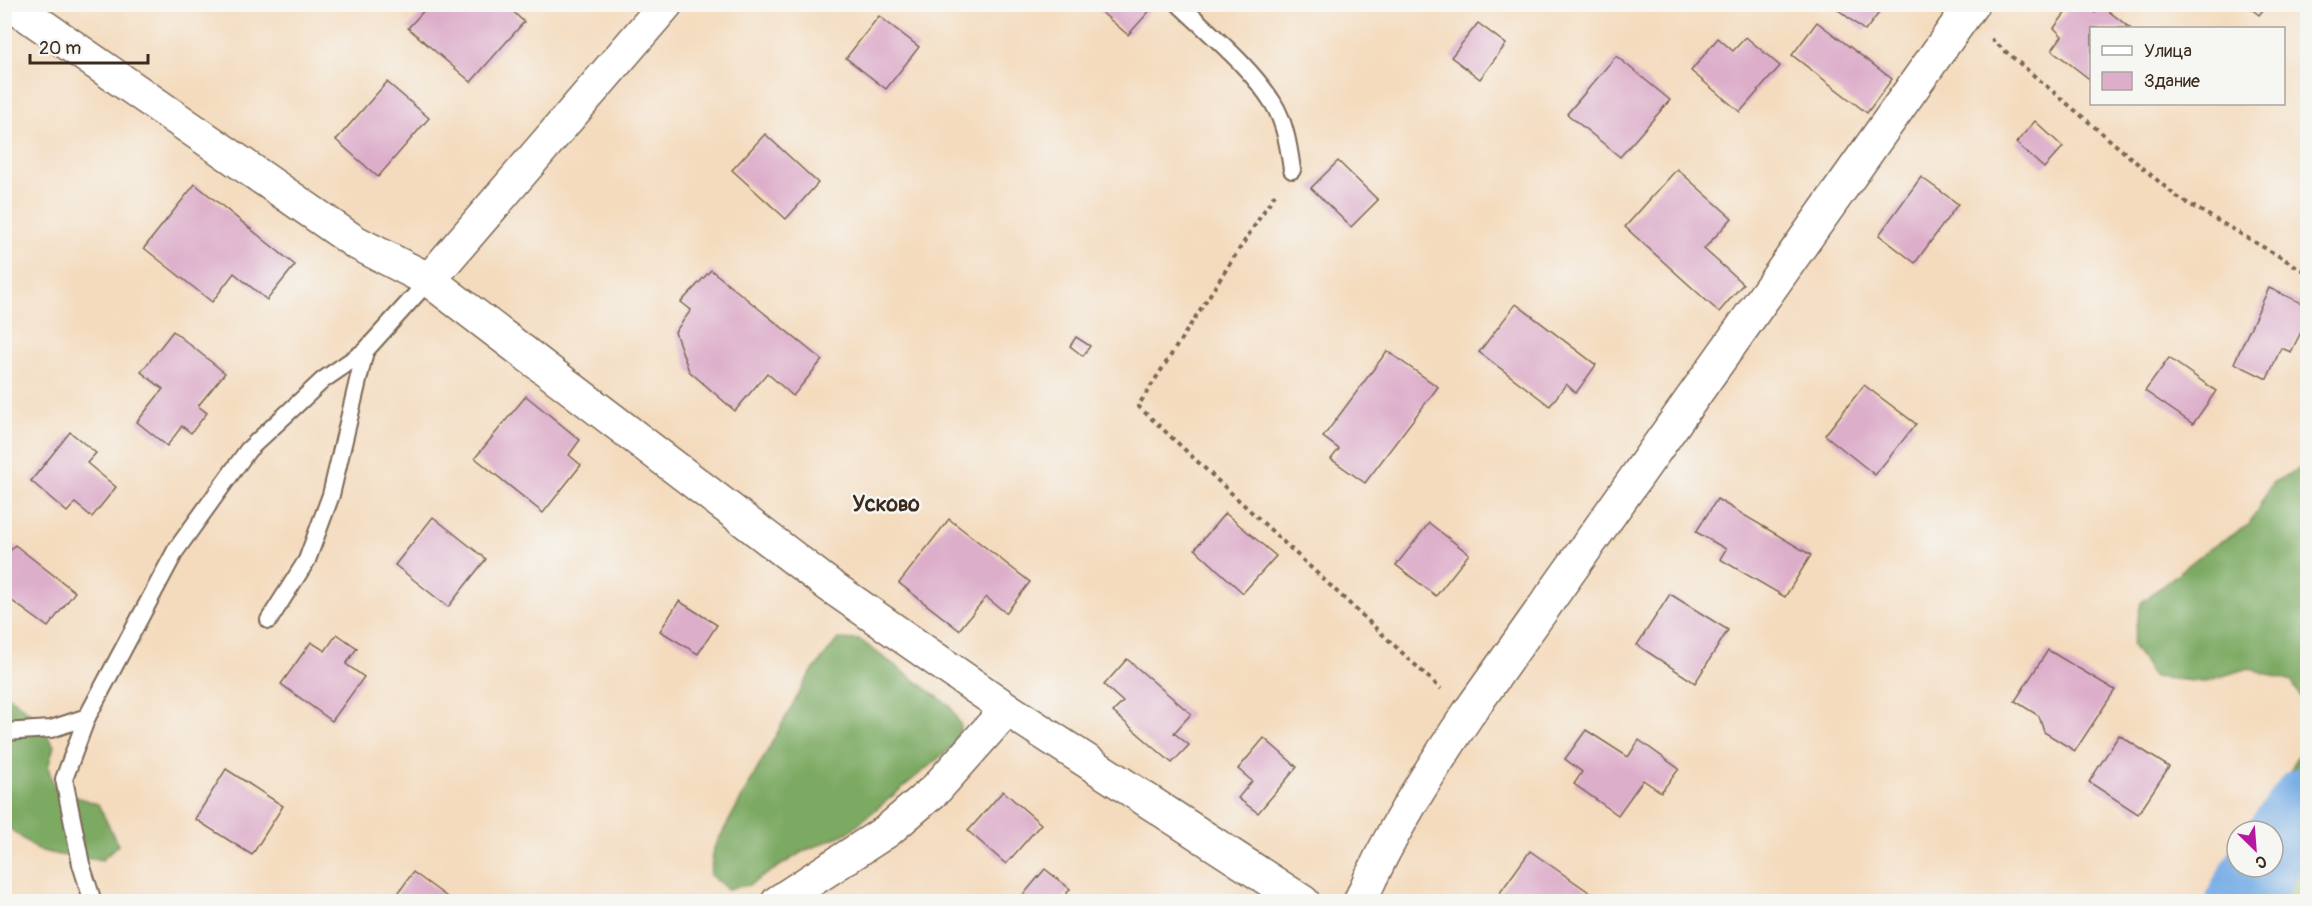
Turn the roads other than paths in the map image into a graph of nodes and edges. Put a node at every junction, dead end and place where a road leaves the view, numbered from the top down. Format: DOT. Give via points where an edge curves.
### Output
graph roads {
  1 [pos="11,4"];
  2 [pos="666,4"];
  3 [pos="1179,4"];
  4 [pos="1968,11"];
  5 [pos="1292,170"];
  6 [pos="429,280"];
  7 [pos="365,351"];
  8 [pos="269,620"];
  9 [pos="1007,709"];
  10 [pos="87,717"];
  11 [pos="4,732"];
  12 [pos="93,902"];
  13 [pos="777,902"];
  14 [pos="1303,902"];
  15 [pos="1360,902"];
  1 -- 6 [label="street" via="354,242"];
  2 -- 6 [label="street"];
  3 -- 5 [label="lane" via="1227,49 1273,103 1287,138"];
  4 -- 15 [label="street" via="1468,714 1418,788"];
  6 -- 7 [label="lane"];
  6 -- 9 [label="street" via="829,585"];
  7 -- 8 [label="lane" via="331,495 307,560"];
  7 -- 10 [label="lane" via="323,380 248,450 176,550"];
  9 -- 13 [label="street" via="936,789 886,831"];
  9 -- 14 [label="street"];
  10 -- 11 [label="lane" via="51,729"];
  10 -- 12 [label="lane" via="64,779"];
}
